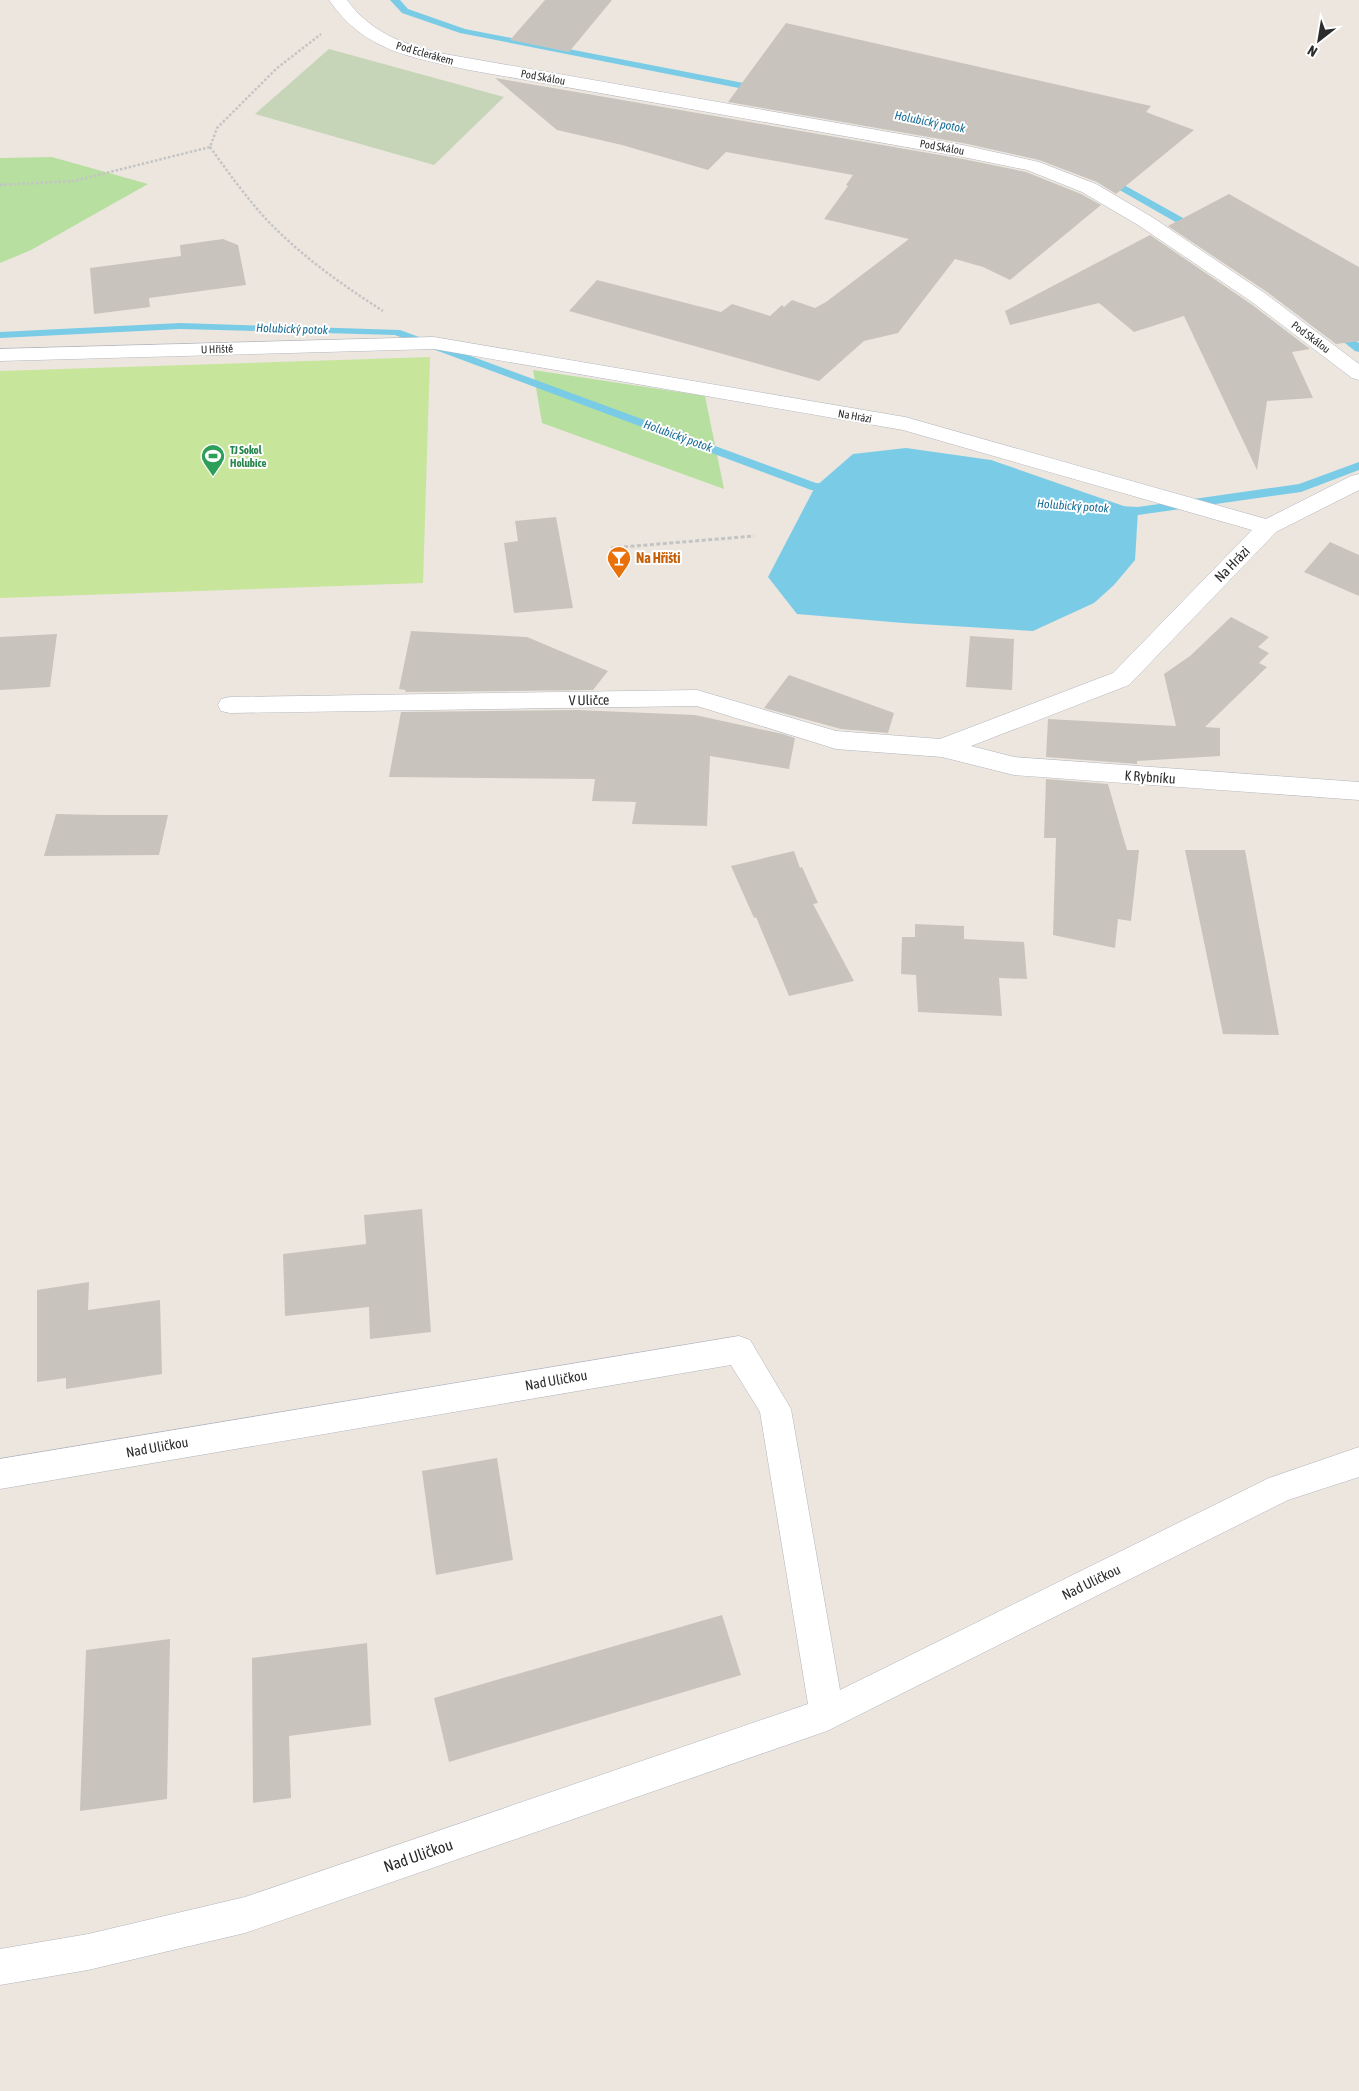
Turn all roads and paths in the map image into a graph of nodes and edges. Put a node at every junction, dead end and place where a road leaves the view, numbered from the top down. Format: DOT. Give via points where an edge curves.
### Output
graph roads {
  1 [pos="338,0"];
  2 [pos="354,21"];
  3 [pos="468,65"];
  4 [pos="210,146"];
  5 [pos="0,185"];
  6 [pos="434,343"];
  7 [pos="0,355"];
  8 [pos="1359,374"];
  9 [pos="1359,481"];
  10 [pos="1268,527"];
  11 [pos="754,536"];
  12 [pos="611,548"];
  13 [pos="230,705"];
  14 [pos="942,748"];
  15 [pos="1359,791"];
  16 [pos="1359,1462"];
  17 [pos="0,1474"];
  18 [pos="827,1714"];
  19 [pos="0,1967"];
  1 -- 2 [label="street, Pod Eclerákem"];
  2 -- 3 [label="street, Pod Eclerákem" via="378,38 411,51"];
  2 -- 4 [label="path" via="318,35 277,68 217,128"];
  3 -- 8 [label="street, Pod Skálou" via="963,151 1032,166 1089,188 1145,221 1259,298"];
  4 -- 5 [label="path" via="74,180"];
  4 -- 6 [label="path" via="274,227 339,283"];
  6 -- 7 [label="street, U Hřiště"];
  6 -- 10 [label="street, Na Hrázi" via="905,424"];
  9 -- 10 [label="street, Na Hrázi"];
  10 -- 14 [label="street, Na Hrázi" via="1121,678"];
  11 -- 12 [label="path"];
  13 -- 14 [label="street, V Uličce" via="697,698 836,740"];
  14 -- 15 [label="street, K Rybníku" via="1014,766"];
  16 -- 18 [label="street, Nad Uličkou" via="1280,1488"];
  17 -- 18 [label="street, Nad Uličkou" via="739,1350 775,1409"];
  18 -- 19 [label="street, Nad Uličkou" via="245,1915 88,1952"];
}
